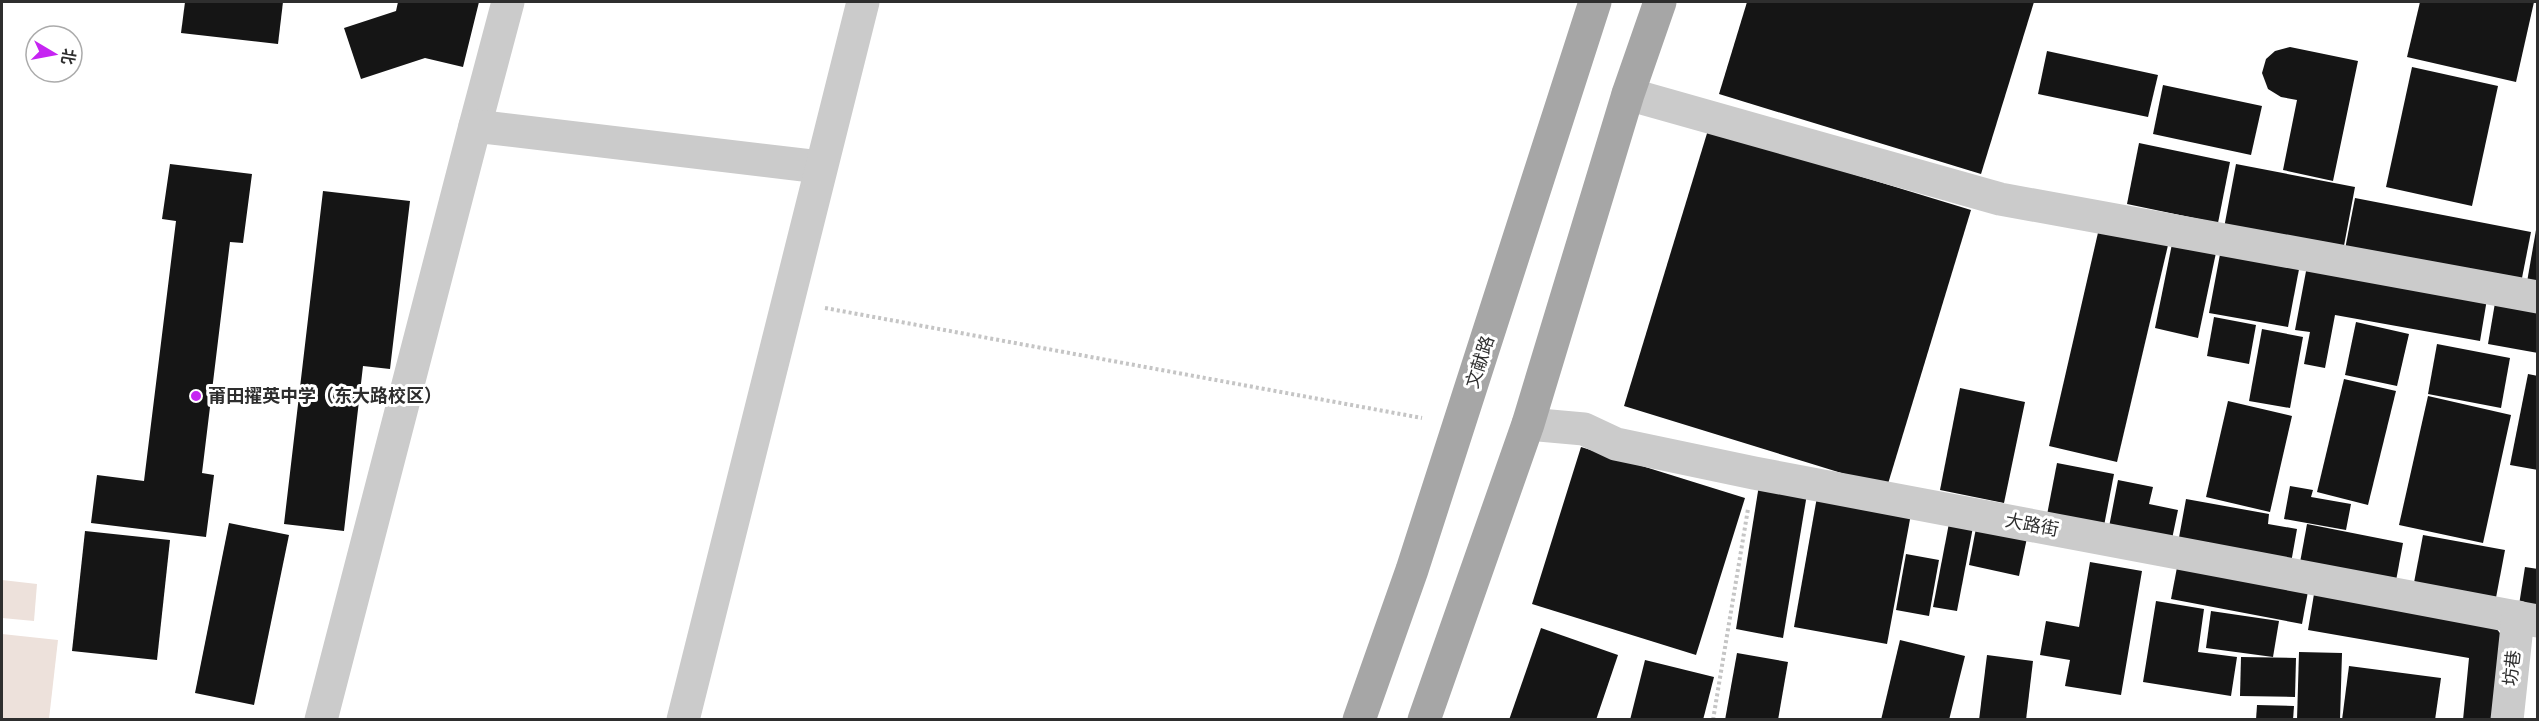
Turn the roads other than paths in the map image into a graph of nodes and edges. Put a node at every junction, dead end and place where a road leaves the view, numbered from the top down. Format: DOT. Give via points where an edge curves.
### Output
graph roads {
  1 [pos="508,2"];
  2 [pos="863,2"];
  3 [pos="1595,2"];
  4 [pos="1660,2"];
  5 [pos="1628,94"];
  6 [pos="475,126"];
  7 [pos="820,167"];
  8 [pos="2538,297"];
  9 [pos="1528,424"];
  10 [pos="2528,619"];
  11 [pos="321,720"];
  12 [pos="683,720"];
  13 [pos="1359,720"];
  14 [pos="1424,720"];
  15 [pos="2507,720"];
  1 -- 6 [label="street"];
  2 -- 7 [label="street"];
  3 -- 13 [label="main road, 文献路" via="1412,570"];
  4 -- 5 [label="main road"];
  5 -- 8 [label="street" via="2000,198"];
  5 -- 9 [label="main road"];
  6 -- 7 [label="street"];
  6 -- 11 [label="street"];
  7 -- 12 [label="street"];
  9 -- 10 [label="street, 大路街" via="1584,429 1616,444 1754,473"];
  9 -- 14 [label="main road"];
  10 -- 15 [label="street, 坊巷"];
}
